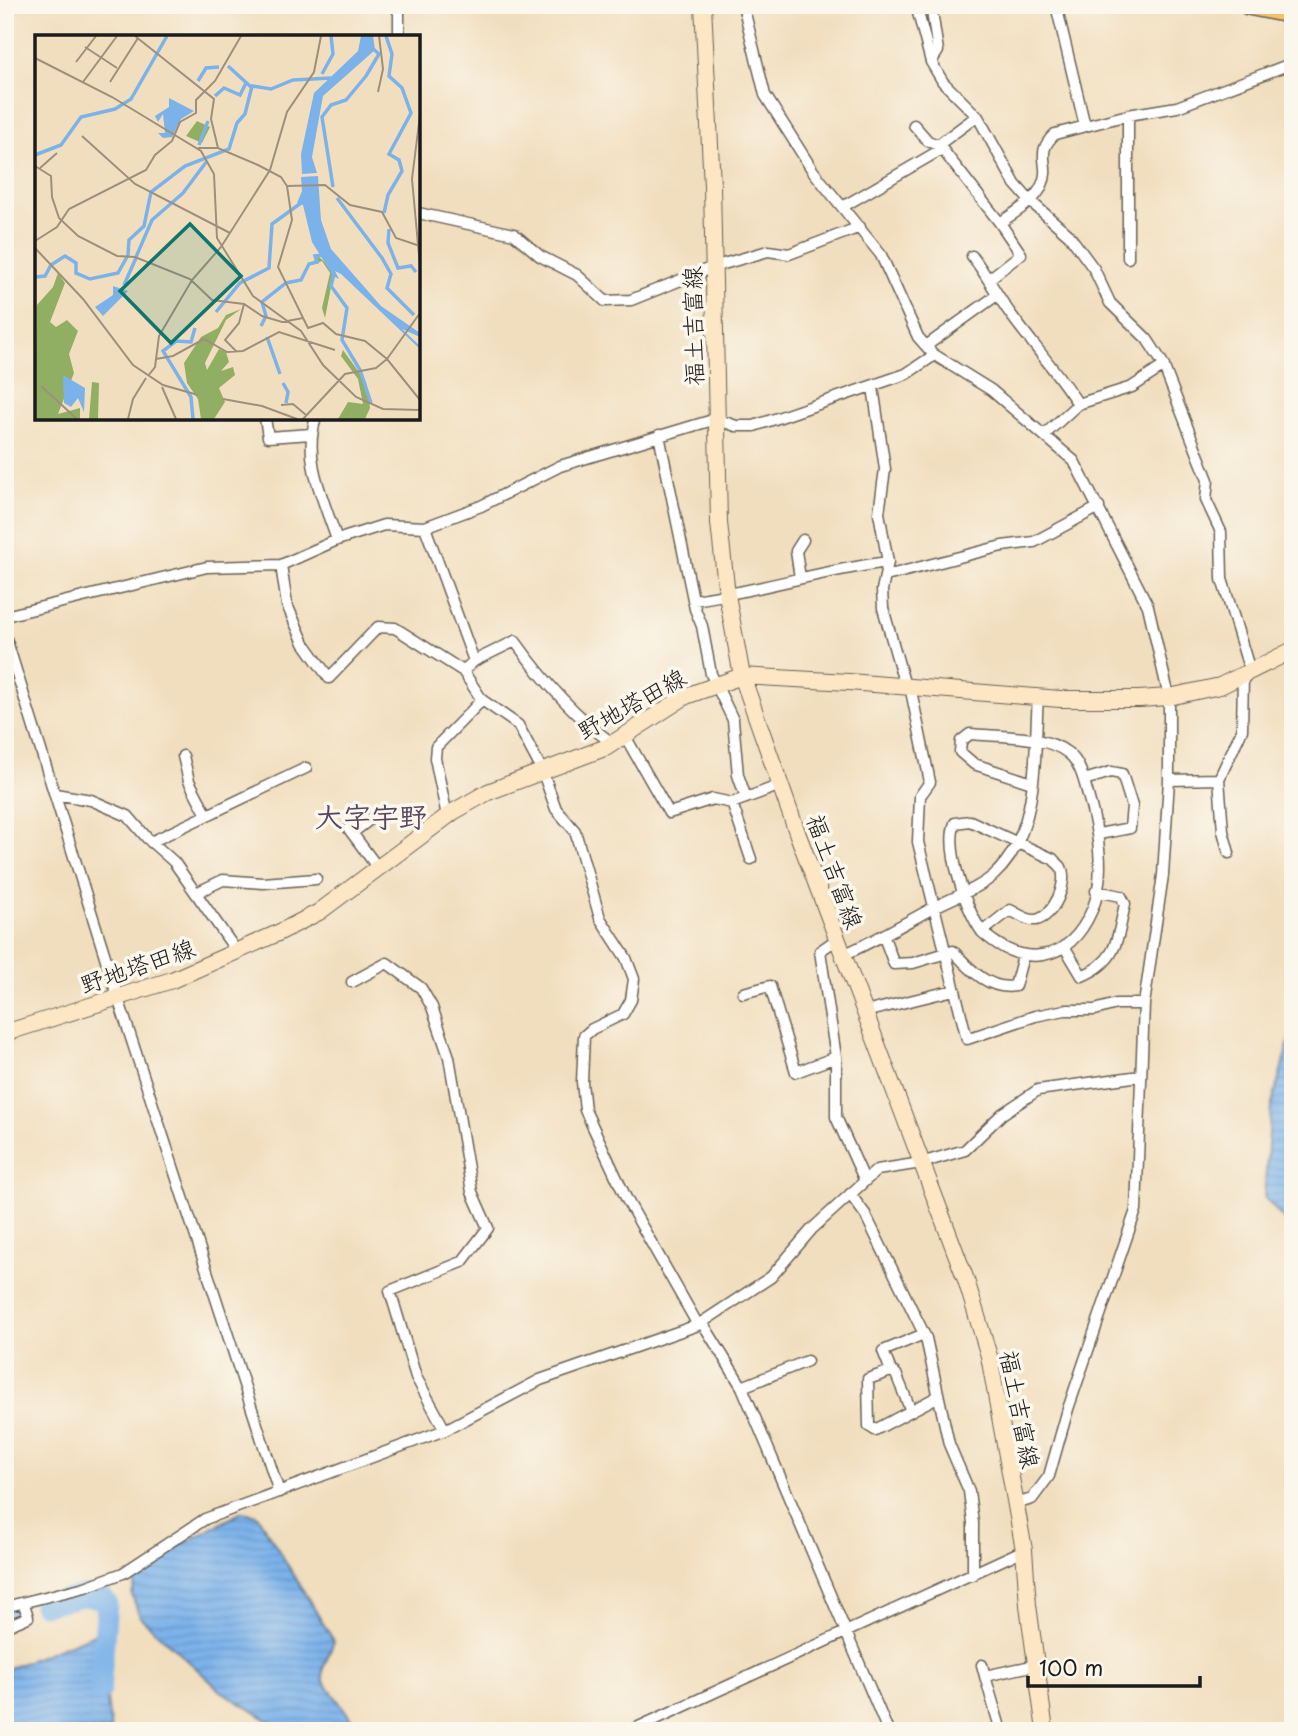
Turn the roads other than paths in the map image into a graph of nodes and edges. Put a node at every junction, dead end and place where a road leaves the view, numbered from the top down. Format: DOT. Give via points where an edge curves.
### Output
graph roads {
  1 [pos="395,5"];
  2 [pos="703,5"];
  3 [pos="743,5"];
  4 [pos="916,5"];
  5 [pos="931,5"];
  6 [pos="1056,5"];
  7 [pos="1248,5"];
  8 [pos="1293,14"];
  9 [pos="399,35"];
  10 [pos="931,62"];
  11 [pos="1293,63"];
  12 [pos="1128,115"];
  13 [pos="977,116"];
  14 [pos="914,125"];
  15 [pos="1085,126"];
  16 [pos="940,147"];
  17 [pos="1030,201"];
  18 [pos="844,206"];
  19 [pos="420,213"];
  20 [pos="1000,223"];
  21 [pos="860,227"];
  22 [pos="972,256"];
  23 [pos="1128,258"];
  24 [pos="713,267"];
  25 [pos="989,279"];
  26 [pos="997,295"];
  27 [pos="926,345"];
  28 [pos="930,358"];
  29 [pos="1164,366"];
  30 [pos="873,387"];
  31 [pos="1078,404"];
  32 [pos="716,419"];
  33 [pos="265,420"];
  34 [pos="315,420"];
  35 [pos="311,434"];
  36 [pos="659,435"];
  37 [pos="1044,435"];
  38 [pos="1099,507"];
  39 [pos="425,527"];
  40 [pos="337,540"];
  41 [pos="803,540"];
  42 [pos="888,562"];
  43 [pos="281,565"];
  44 [pos="886,576"];
  45 [pos="800,578"];
  46 [pos="727,595"];
  47 [pos="693,600"];
  48 [pos="5,616"];
  49 [pos="5,635"];
  50 [pos="1293,650"];
  51 [pos="474,661"];
  52 [pos="463,671"];
  53 [pos="1247,673"];
  54 [pos="742,677"];
  55 [pos="716,684"];
  56 [pos="908,686"];
  57 [pos="1038,697"];
  58 [pos="1169,697"];
  59 [pos="482,700"];
  60 [pos="618,740"];
  61 [pos="1035,741"];
  62 [pos="183,756"];
  63 [pos="306,768"];
  64 [pos="542,770"];
  65 [pos="1219,779"];
  66 [pos="1084,780"];
  67 [pos="1169,780"];
  68 [pos="1032,783"];
  69 [pos="781,785"];
  70 [pos="55,794"];
  71 [pos="746,798"];
  72 [pos="732,803"];
  73 [pos="207,815"];
  74 [pos="447,816"];
  75 [pos="373,817"];
  76 [pos="1099,834"];
  77 [pos="151,842"];
  78 [pos="1017,842"];
  79 [pos="1229,852"];
  80 [pos="751,859"];
  81 [pos="378,869"];
  82 [pos="316,879"];
  83 [pos="1096,891"];
  84 [pos="196,893"];
  85 [pos="963,894"];
  86 [pos="934,907"];
  87 [pos="982,932"];
  88 [pos="884,937"];
  89 [pos="837,939"];
  90 [pos="1064,946"];
  91 [pos="237,952"];
  92 [pos="945,953"];
  93 [pos="843,955"];
  94 [pos="1023,956"];
  95 [pos="352,982"];
  96 [pos="954,990"];
  97 [pos="743,993"];
  98 [pos="118,998"];
  99 [pos="1144,1004"];
  100 [pos="865,1012"];
  101 [pos="5,1033"];
  102 [pos="836,1057"];
  103 [pos="1140,1076"];
  104 [pos="921,1163"];
  105 [pos="864,1181"];
  106 [pos="850,1194"];
  107 [pos="700,1323"];
  108 [pos="924,1334"];
  109 [pos="807,1361"];
  110 [pos="891,1371"];
  111 [pos="742,1387"];
  112 [pos="937,1396"];
  113 [pos="911,1411"];
  114 [pos="445,1430"];
  115 [pos="279,1492"];
  116 [pos="1015,1504"];
  117 [pos="1024,1550"];
  118 [pos="973,1575"];
  119 [pos="24,1604"];
  120 [pos="5,1607"];
  121 [pos="5,1627"];
  122 [pos="846,1630"];
  123 [pos="1036,1665"];
  124 [pos="630,1731"];
  125 [pos="888,1731"];
  126 [pos="1000,1731"];
  127 [pos="1045,1731"];
  1 -- 9 [label="street"];
  2 -- 24 [label="main road, 福土吉富線"];
  3 -- 18 [label="street" via="765,96 813,171"];
  4 -- 10 [label="street"];
  5 -- 10 [label="street" via="938,51"];
  6 -- 15 [label="street"];
  7 -- 8 [label="highway"];
  10 -- 13 [label="street" via="943,82"];
  11 -- 12 [label="street" via="1199,100"];
  12 -- 15 [label="street"];
  12 -- 23 [label="street"];
  13 -- 16 [label="street"];
  13 -- 17 [label="street" via="1015,184"];
  14 -- 16 [label="street"];
  15 -- 17 [label="street" via="1055,134 1046,142 1042,155 1046,175"];
  16 -- 18 [label="street"];
  16 -- 20 [label="street"];
  17 -- 20 [label="street"];
  17 -- 29 [label="street" via="1069,235 1094,269 1110,303 1147,339"];
  18 -- 21 [label="street"];
  19 -- 24 [label="street" via="514,234 540,256 578,275 605,301 631,300"];
  20 -- 25 [label="street" via="1021,254"];
  21 -- 24 [label="street" via="789,254 768,251"];
  21 -- 27 [label="street" via="881,255 918,337"];
  22 -- 25 [label="street"];
  24 -- 32 [label="main road, 福土吉富線"];
  25 -- 26 [label="street"];
  26 -- 27 [label="street"];
  26 -- 31 [label="street"];
  27 -- 37 [label="street" via="991,390"];
  28 -- 30 [label="street"];
  29 -- 31 [label="street" via="1132,387"];
  29 -- 53 [label="street" via="1208,480 1206,500 1221,532 1222,579"];
  30 -- 32 [label="street" via="754,426"];
  30 -- 42 [label="street" via="886,469 879,513"];
  31 -- 37 [label="street"];
  32 -- 36 [label="street"];
  32 -- 46 [label="main road, 福土吉富線"];
  33 -- 35 [label="street" via="268,437"];
  34 -- 35 [label="street"];
  35 -- 40 [label="street" via="311,460"];
  36 -- 39 [label="street" via="560,466 481,506"];
  36 -- 47 [label="street"];
  37 -- 38 [label="street" via="1074,461"];
  38 -- 44 [label="street" via="1034,542"];
  38 -- 58 [label="street" via="1148,606"];
  39 -- 40 [label="street" via="384,525"];
  39 -- 51 [label="street"];
  40 -- 43 [label="street"];
  41 -- 45 [label="street" via="796,551"];
  42 -- 44 [label="street"];
  42 -- 45 [label="street"];
  43 -- 48 [label="street" via="207,567"];
  43 -- 52 [label="street" via="287,606 304,643 329,678 378,627 386,626"];
  44 -- 56 [label="street" via="883,608"];
  45 -- 46 [label="street"];
  46 -- 47 [label="street"];
  46 -- 54 [label="main road, 福土吉富線"];
  47 -- 55 [label="street"];
  49 -- 70 [label="street"];
  50 -- 53 [label="main road, 野地塔田線"];
  51 -- 52 [label="street"];
  51 -- 60 [label="street" via="515,641 549,687 560,693 585,724"];
  52 -- 59 [label="street"];
  53 -- 58 [label="main road, 野地塔田線" via="1220,686"];
  53 -- 65 [label="street" via="1242,730"];
  54 -- 55 [label="main road, 野地塔田線"];
  54 -- 56 [label="main road, 野地塔田線"];
  54 -- 69 [label="main road, 福土吉富線"];
  55 -- 60 [label="main road, 野地塔田線" via="686,696"];
  55 -- 71 [label="street" via="733,720 738,775"];
  56 -- 57 [label="main road, 野地塔田線"];
  56 -- 86 [label="street" via="930,782 920,796 918,842"];
  57 -- 58 [label="main road, 野地塔田線"];
  57 -- 61 [label="street"];
  58 -- 67 [label="street"];
  59 -- 64 [label="street" via="518,725"];
  59 -- 74 [label="street" via="436,747"];
  60 -- 64 [label="main road, 野地塔田線"];
  60 -- 72 [label="street" via="669,813 713,799"];
  61 -- 66 [label="street" via="1069,753"];
  61 -- 68 [label="street"];
  61 -- 68 [label="street" via="970,734 961,741 960,752 974,764"];
  62 -- 73 [label="street" via="189,781"];
  63 -- 73 [label="street"];
  64 -- 74 [label="main road, 野地塔田線" via="488,792"];
  64 -- 107 [label="street" via="556,809 575,831 600,918 634,979 623,1014 584,1036 585,1110 626,1200"];
  65 -- 67 [label="street"];
  65 -- 79 [label="street"];
  66 -- 76 [label="street"];
  66 -- 76 [label="street" via="1111,772 1122,774 1132,806 1130,828"];
  67 -- 99 [label="street" via="1164,875"];
  68 -- 78 [label="street"];
  69 -- 71 [label="street"];
  69 -- 89 [label="main road, 福土吉富線"];
  70 -- 77 [label="street" via="91,800 128,816"];
  70 -- 98 [label="street"];
  71 -- 72 [label="street"];
  72 -- 80 [label="street"];
  73 -- 77 [label="street"];
  74 -- 81 [label="main road, 野地塔田線"];
  75 -- 81 [label="street" via="351,831"];
  76 -- 83 [label="street"];
  77 -- 84 [label="street" via="174,862"];
  78 -- 85 [label="street" via="993,877"];
  78 -- 85 [label="street" via="970,821 955,823 951,834"];
  78 -- 87 [label="street" via="1061,867 1056,901 1040,919 1029,920 1010,910"];
  81 -- 91 [label="main road, 野地塔田線" via="318,912"];
  82 -- 84 [label="street" via="223,880"];
  83 -- 90 [label="street" via="1093,909"];
  83 -- 90 [label="street" via="1121,897 1125,904 1109,960 1082,976"];
  84 -- 91 [label="street"];
  85 -- 86 [label="street"];
  85 -- 87 [label="street"];
  86 -- 88 [label="street"];
  86 -- 92 [label="street"];
  87 -- 94 [label="street" via="997,946"];
  88 -- 92 [label="street" via="894,964"];
  88 -- 93 [label="street"];
  89 -- 93 [label="main road, 福土吉富線"];
  89 -- 102 [label="street" via="820,951"];
  90 -- 94 [label="street" via="1046,955"];
  91 -- 98 [label="main road, 野地塔田線"];
  92 -- 94 [label="street" via="953,951 986,981 1002,988 1015,986"];
  92 -- 96 [label="street"];
  93 -- 100 [label="main road, 福土吉富線"];
  95 -- 114 [label="street" via="387,963 421,988 432,1007 449,1057 472,1192 488,1228 462,1262 390,1291 416,1377"];
  96 -- 99 [label="street" via="967,1039 1065,1010"];
  96 -- 100 [label="street"];
  97 -- 102 [label="street" via="770,986 796,1072"];
  98 -- 101 [label="main road, 野地塔田線"];
  98 -- 115 [label="street"];
  99 -- 103 [label="street"];
  100 -- 104 [label="main road, 福土吉富線"];
  102 -- 105 [label="street" via="835,1117"];
  103 -- 104 [label="street" via="1038,1090 1002,1114 965,1150"];
  103 -- 116 [label="street" via="1136,1210 1049,1476 1032,1499"];
  104 -- 105 [label="street" via="877,1170"];
  104 -- 116 [label="main road, 福土吉富線" via="989,1356"];
  105 -- 106 [label="street"];
  106 -- 107 [label="street" via="771,1277"];
  106 -- 108 [label="street"];
  107 -- 111 [label="street"];
  107 -- 114 [label="street" via="540,1380"];
  108 -- 110 [label="street" via="883,1350"];
  108 -- 112 [label="street"];
  109 -- 111 [label="street"];
  110 -- 113 [label="street"];
  110 -- 113 [label="street" via="868,1379 869,1426 875,1430"];
  111 -- 122 [label="street"];
  112 -- 113 [label="street"];
  112 -- 118 [label="street" via="949,1444 969,1491"];
  114 -- 115 [label="street"];
  115 -- 119 [label="street" via="205,1519 123,1573"];
  116 -- 117 [label="main road, 福土吉富線"];
  117 -- 118 [label="street"];
  117 -- 123 [label="main road, 福土吉富線"];
  118 -- 122 [label="street"];
  119 -- 120 [label="street"];
  119 -- 121 [label="street" via="29,1617"];
  122 -- 124 [label="street"];
  122 -- 125 [label="street"];
  123 -- 126 [label="street" via="983,1671"];
  123 -- 127 [label="main road, 福土吉富線"];
}
